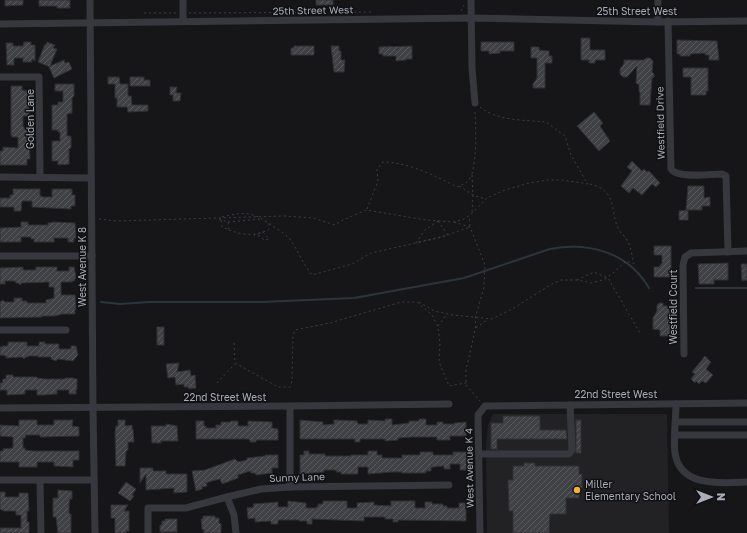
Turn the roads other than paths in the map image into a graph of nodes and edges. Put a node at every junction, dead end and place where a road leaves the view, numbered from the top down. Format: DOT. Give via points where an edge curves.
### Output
graph roads {
  1 [pos="90,0"];
  2 [pos="183,0"];
  3 [pos="658,0"];
  4 [pos="468,1"];
  5 [pos="471,18"];
  6 [pos="183,21"];
  7 [pos="668,21"];
  8 [pos="747,21"];
  9 [pos="658,22"];
  10 [pos="90,23"];
  11 [pos="0,24"];
  12 [pos="0,77"];
  13 [pos="475,103"];
  14 [pos="0,177"];
  15 [pos="40,177"];
  16 [pos="91,178"];
  17 [pos="747,251"];
  18 [pos="728,252"];
  19 [pos="0,256"];
  20 [pos="92,256"];
  21 [pos="0,330"];
  22 [pos="66,330"];
  23 [pos="684,354"];
  24 [pos="450,404"];
  25 [pos="676,404"];
  26 [pos="747,404"];
  27 [pos="570,405"];
  28 [pos="290,406"];
  29 [pos="485,406"];
  30 [pos="0,408"];
  31 [pos="92,408"];
  32 [pos="676,422"];
  33 [pos="747,422"];
  34 [pos="676,435"];
  35 [pos="747,436"];
  36 [pos="479,454"];
  37 [pos="0,480"];
  38 [pos="94,480"];
  39 [pos="40,481"];
  40 [pos="747,482"];
  41 [pos="450,485"];
  42 [pos="290,487"];
  43 [pos="227,497"];
  44 [pos="41,533"];
  45 [pos="95,533"];
  46 [pos="148,533"];
  47 [pos="236,533"];
  48 [pos="480,533"];
  1 -- 10 [label="street, West Avenue K 8"];
  2 -- 6 [label="street"];
  3 -- 9 [label="street"];
  4 -- 5 [label="street"];
  5 -- 6 [label="street, 25th Street West"];
  5 -- 9 [label="street, 25th Street West"];
  5 -- 13 [label="street"];
  6 -- 10 [label="street, 25th Street West"];
  7 -- 8 [label="street, 25th Street West"];
  7 -- 9 [label="street, 25th Street West"];
  7 -- 18 [label="street, Westfield Drive" via="671,169 680,175 726,176"];
  10 -- 11 [label="street, 25th Street West"];
  10 -- 16 [label="street, West Avenue K 8"];
  12 -- 15 [label="street, Golden Lane" via="39,77"];
  14 -- 15 [label="street"];
  15 -- 16 [label="street"];
  16 -- 20 [label="street, West Avenue K 8"];
  17 -- 18 [label="street"];
  18 -- 23 [label="street, Westfield Court" via="691,254 685,257"];
  19 -- 20 [label="street"];
  20 -- 31 [label="street, West Avenue K 8"];
  21 -- 22 [label="street"];
  24 -- 28 [label="street, 22nd Street West"];
  25 -- 26 [label="street, 22nd Street West"];
  25 -- 27 [label="street, 22nd Street West"];
  25 -- 32 [label="street"];
  27 -- 29 [label="street, 22nd Street West"];
  27 -- 36 [label="street" via="572,450 569,454"];
  28 -- 31 [label="street, 22nd Street West"];
  28 -- 42 [label="street"];
  29 -- 36 [label="street, West Avenue K 4" via="478,415"];
  30 -- 31 [label="street, 22nd Street West"];
  31 -- 38 [label="street, West Avenue K 8"];
  32 -- 33 [label="street"];
  32 -- 34 [label="street"];
  34 -- 35 [label="street"];
  34 -- 40 [label="street" via="675,454 678,464 687,474 698,480 715,483"];
  36 -- 48 [label="street, West Avenue K 4"];
  37 -- 39 [label="street"];
  38 -- 39 [label="street"];
  38 -- 45 [label="street, West Avenue K 8"];
  39 -- 44 [label="street"];
  41 -- 42 [label="street, Sunny Lane"];
  42 -- 43 [label="street, Sunny Lane" via="261,489"];
  43 -- 46 [label="street, Sunny Lane" via="186,508 148,508"];
  43 -- 47 [label="street" via="234,516"];
}
